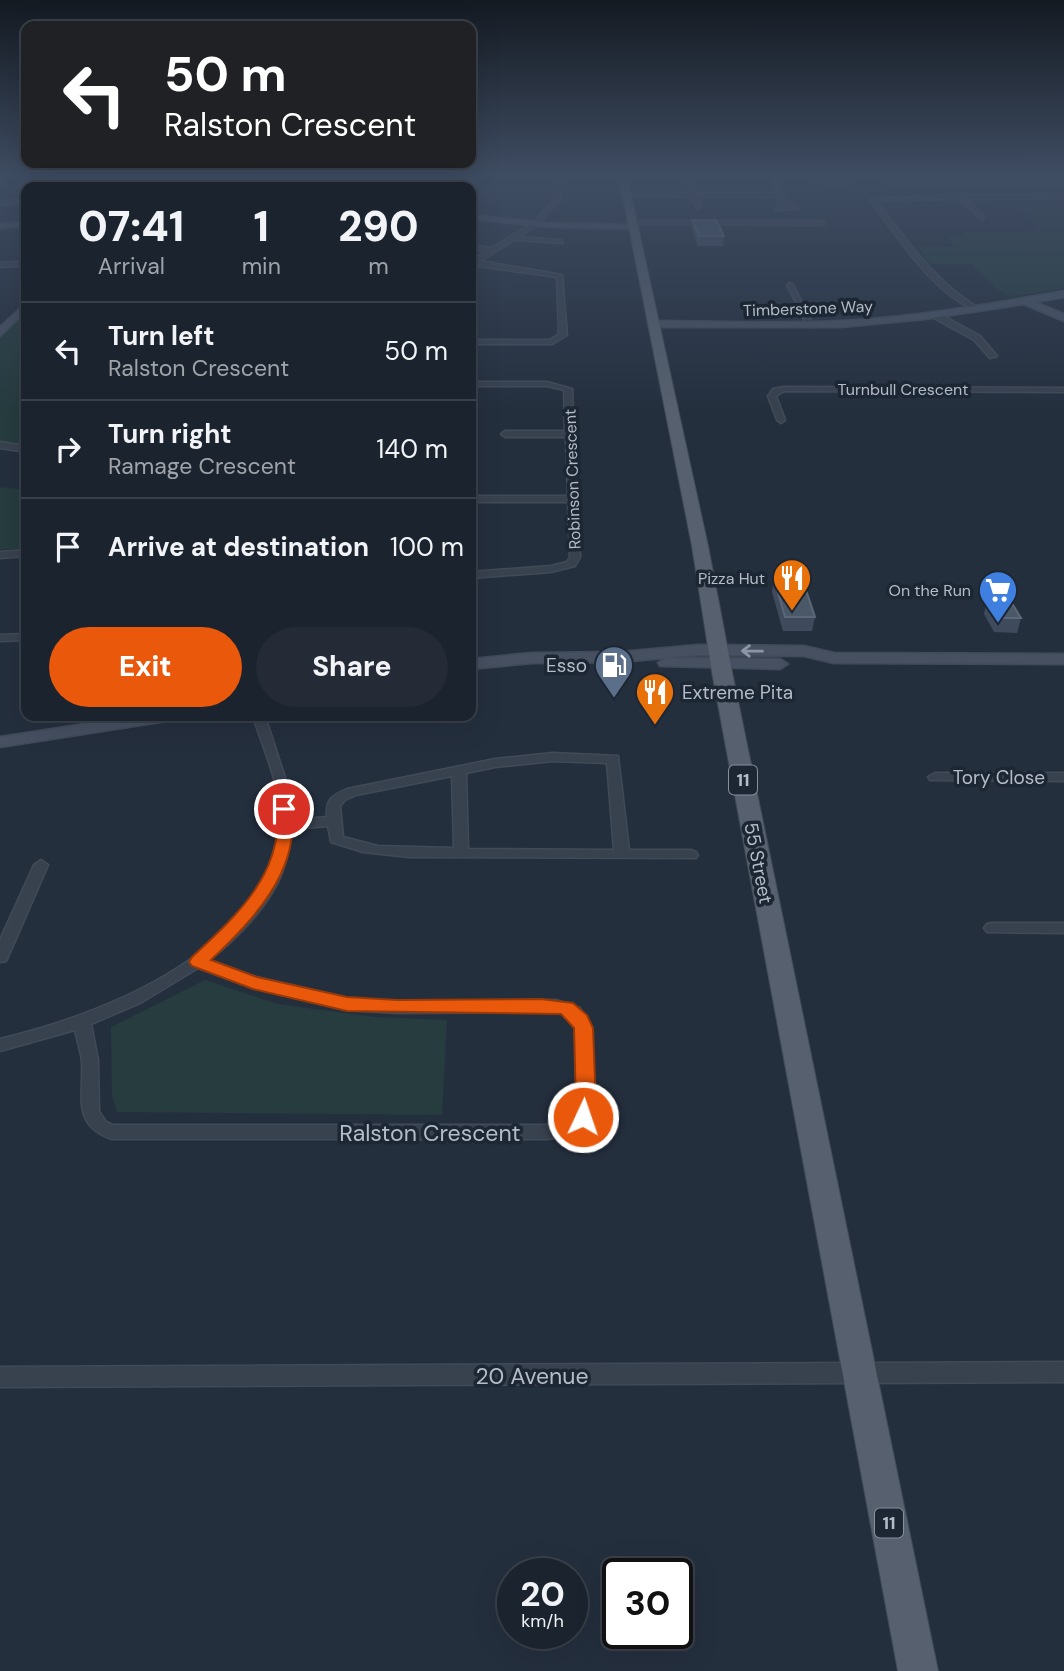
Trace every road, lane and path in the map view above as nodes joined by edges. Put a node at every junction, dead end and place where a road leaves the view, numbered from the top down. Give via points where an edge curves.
1 (639, 255) edge
2 (917, 255) edge
3 (21, 263) edge
4 (476, 263) edge
5 (0, 265) edge
6 (790, 285) dead end
7 (1064, 294) edge
8 (1025, 301) junction
9 (977, 309) junction
10 (21, 314) edge
11 (935, 315) junction
12 (1064, 318) edge
13 (811, 325) junction
14 (654, 327) junction
15 (0, 333) edge
16 (476, 342) edge
17 (993, 356) dead end
18 (476, 384) edge
19 (1064, 390) edge
20 (781, 420) dead end
21 (505, 434) dead end
22 (570, 434) junction
23 (0, 445) edge
24 (13, 447) junction
25 (21, 448) edge
26 (0, 454) edge
27 (476, 499) edge
28 (572, 499) junction
29 (21, 553) edge
30 (0, 555) edge
31 (476, 574) edge
32 (21, 637) edge
33 (0, 638) edge
34 (719, 657) junction
35 (1064, 659) edge
36 (476, 664) edge
37 (135, 721) edge
38 (260, 721) edge
39 (0, 742) edge
40 (459, 772) junction
41 (934, 777) dead end
42 (1064, 777) edge
43 (332, 821) junction
44 (286, 825) junction
45 (461, 853) junction
46 (622, 855) junction
47 (691, 855) dead end
48 (41, 866) dead end
49 (992, 928) dead end
50 (1064, 928) edge
51 (0, 957) edge
52 (198, 962) junction
53 (82, 1023) junction
54 (0, 1045) edge
55 (1064, 1372) edge
56 (859, 1374) junction
57 (0, 1377) edge
58 (918, 1671) edge

1 - 14 main road, 55 Street / 11
2 - 9 street via 938,282
3 - 5 street
4 - 16 street via 560,276 563,335 552,342
6 - 13 street
7 - 8 street, Timberstone Way
8 - 9 street, Timberstone Way
8 - 12 street
9 - 11 street, Timberstone Way
10 - 15 street
11 - 13 street, Timberstone Way
11 - 17 street via 977,338
13 - 14 street, Timberstone Way
14 - 34 main road, 55 Street / 11
18 - 22 street, Robinson Crescent via 564,386 569,391
19 - 20 street, Turnbull Crescent via 784,389 772,396
21 - 22 street
22 - 28 street, Robinson Crescent
23 - 24 street
24 - 25 street
24 - 26 street
27 - 28 street
28 - 31 street, Robinson Crescent via 575,557 571,565
29 - 30 street
32 - 33 street
34 - 35 street via 808,664 834,658
34 - 36 street via 647,663 620,657
34 - 56 main road, 55 Street / 11
37 - 39 street
38 - 44 street
40 - 43 street via 345,794 333,805
40 - 45 street
40 - 46 street via 553,757 613,759
41 - 42 street, Tory Close
43 - 44 street
43 - 45 street via 336,839 348,845
44 - 52 street via 275,870 263,894 246,917
45 - 46 street
46 - 47 street
48 - 51 street
49 - 50 street
52 - 53 street via 147,994
52 - 53 street, Ralston Crescent via 267,986 347,1004 566,1008 583,1028 583,1117 564,1131 547,1132 112,1132 100,1127 90,1112 90,1060
53 - 54 street
55 - 56 street, 20 Avenue
56 - 57 street, 20 Avenue
56 - 58 main road, 11

